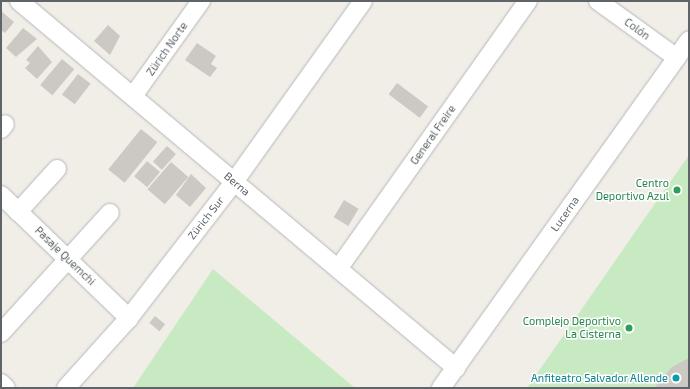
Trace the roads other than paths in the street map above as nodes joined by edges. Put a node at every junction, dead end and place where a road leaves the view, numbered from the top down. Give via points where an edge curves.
1 (19, 1) edge
2 (201, 1) edge
3 (363, 1) edge
4 (528, 1) edge
5 (598, 1) edge
6 (689, 40) edge
7 (677, 58) junction
8 (134, 96) junction
9 (57, 169) dead end
10 (234, 182) junction
11 (1, 195) edge
12 (18, 212) junction
13 (110, 213) dead end
14 (69, 259) junction
15 (338, 269) junction
16 (129, 318) junction
17 (1, 333) edge
18 (456, 368) junction
19 (1, 383) edge
20 (6, 388) edge
21 (66, 388) edge
22 (441, 388) edge

1 - 8 street, Berna
2 - 8 street, Zürich Norte
3 - 10 street, Zürich Sur
4 - 15 street, General Freire
5 - 7 street, Colón
6 - 7 street, Lucerna
7 - 18 street, Lucerna
8 - 10 street, Berna
9 - 12 street
10 - 15 street, Berna
10 - 16 street, Zürich Sur
11 - 12 street, Pasaje Quemchi
12 - 14 street, Pasaje Quemchi
13 - 14 street
14 - 16 street, Pasaje Quemchi
14 - 17 street
15 - 18 street, Berna
16 - 21 street, Zürich Sur
18 - 22 street, Lucerna
19 - 20 street

